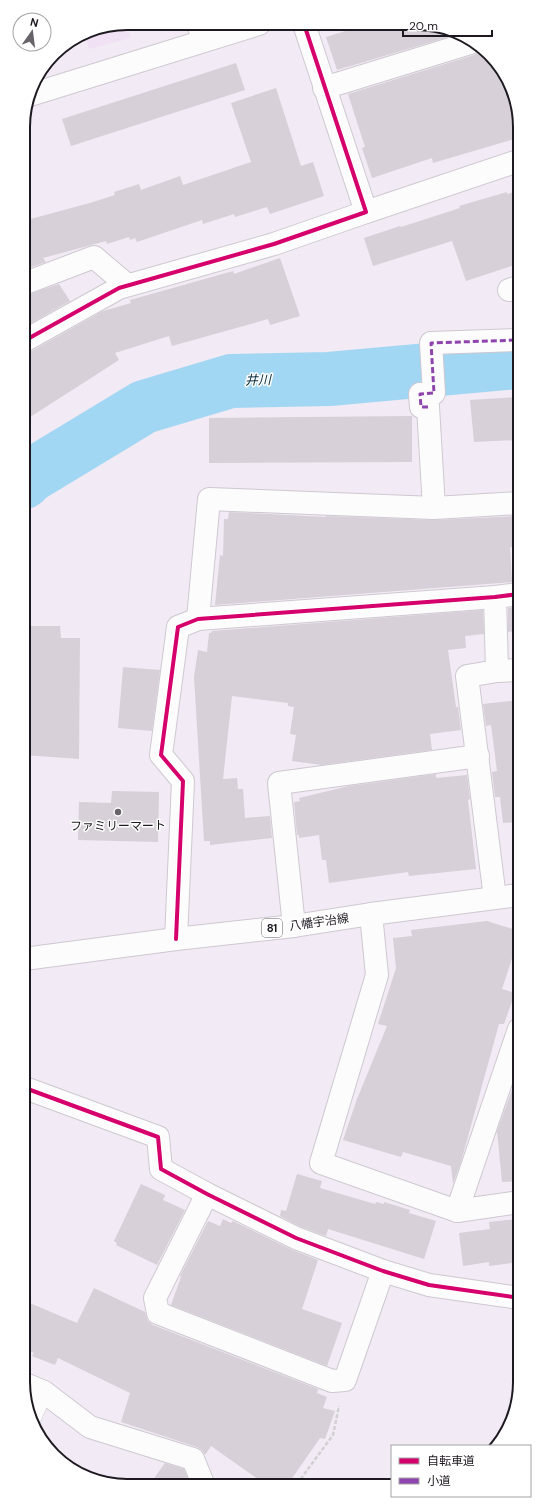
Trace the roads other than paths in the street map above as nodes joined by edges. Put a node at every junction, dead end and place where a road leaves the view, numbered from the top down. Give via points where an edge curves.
1 (215, 30) edge
2 (306, 30) edge
3 (200, 32) edge
4 (467, 44) edge
5 (324, 88) junction
6 (36, 93) edge
7 (513, 163) edge
8 (366, 212) junction
9 (30, 282) edge
10 (127, 285) junction
11 (30, 338) edge
12 (513, 340) edge
13 (513, 503) edge
14 (434, 508) junction
15 (513, 595) edge
16 (495, 597) junction
17 (198, 619) junction
18 (513, 670) edge
19 (497, 671) junction
20 (478, 756) junction
21 (513, 896) edge
22 (495, 898) junction
23 (371, 914) junction
24 (294, 926) junction
25 (176, 938) junction
26 (30, 958) edge
27 (513, 1061) edge
28 (30, 1090) edge
29 (207, 1194) junction
30 (513, 1203) edge
31 (457, 1211) junction
32 (383, 1271) junction
33 (513, 1297) edge
34 (34, 1388) edge
35 (33, 1406) edge
36 (201, 1479) edge

1 - 3 street
2 - 5 street
3 - 6 street
4 - 5 street
5 - 8 street
7 - 8 street
8 - 10 street via 274,244
9 - 10 street via 94,257
10 - 11 street
12 - 14 street via 431,343
13 - 14 street
14 - 17 street via 209,499
15 - 16 street
16 - 17 street
16 - 19 street
17 - 25 street via 178,627 162,755 183,781
18 - 19 street
19 - 20 street via 467,676
20 - 22 street
20 - 24 street via 279,783
21 - 22 street, 八幡宇治線 / 81
22 - 23 street, 八幡宇治線 / 81
23 - 24 street, 八幡宇治線 / 81
23 - 31 street via 377,975 321,1163
24 - 25 street, 八幡宇治線 / 81
25 - 26 street, 八幡宇治線 / 81
27 - 31 street
28 - 29 street via 158,1137 161,1169
29 - 32 street via 296,1238
29 - 32 street via 155,1298 158,1313 332,1381 345,1380
30 - 31 street
32 - 33 street via 429,1285
34 - 35 lane
34 - 36 street via 90,1427 193,1459

